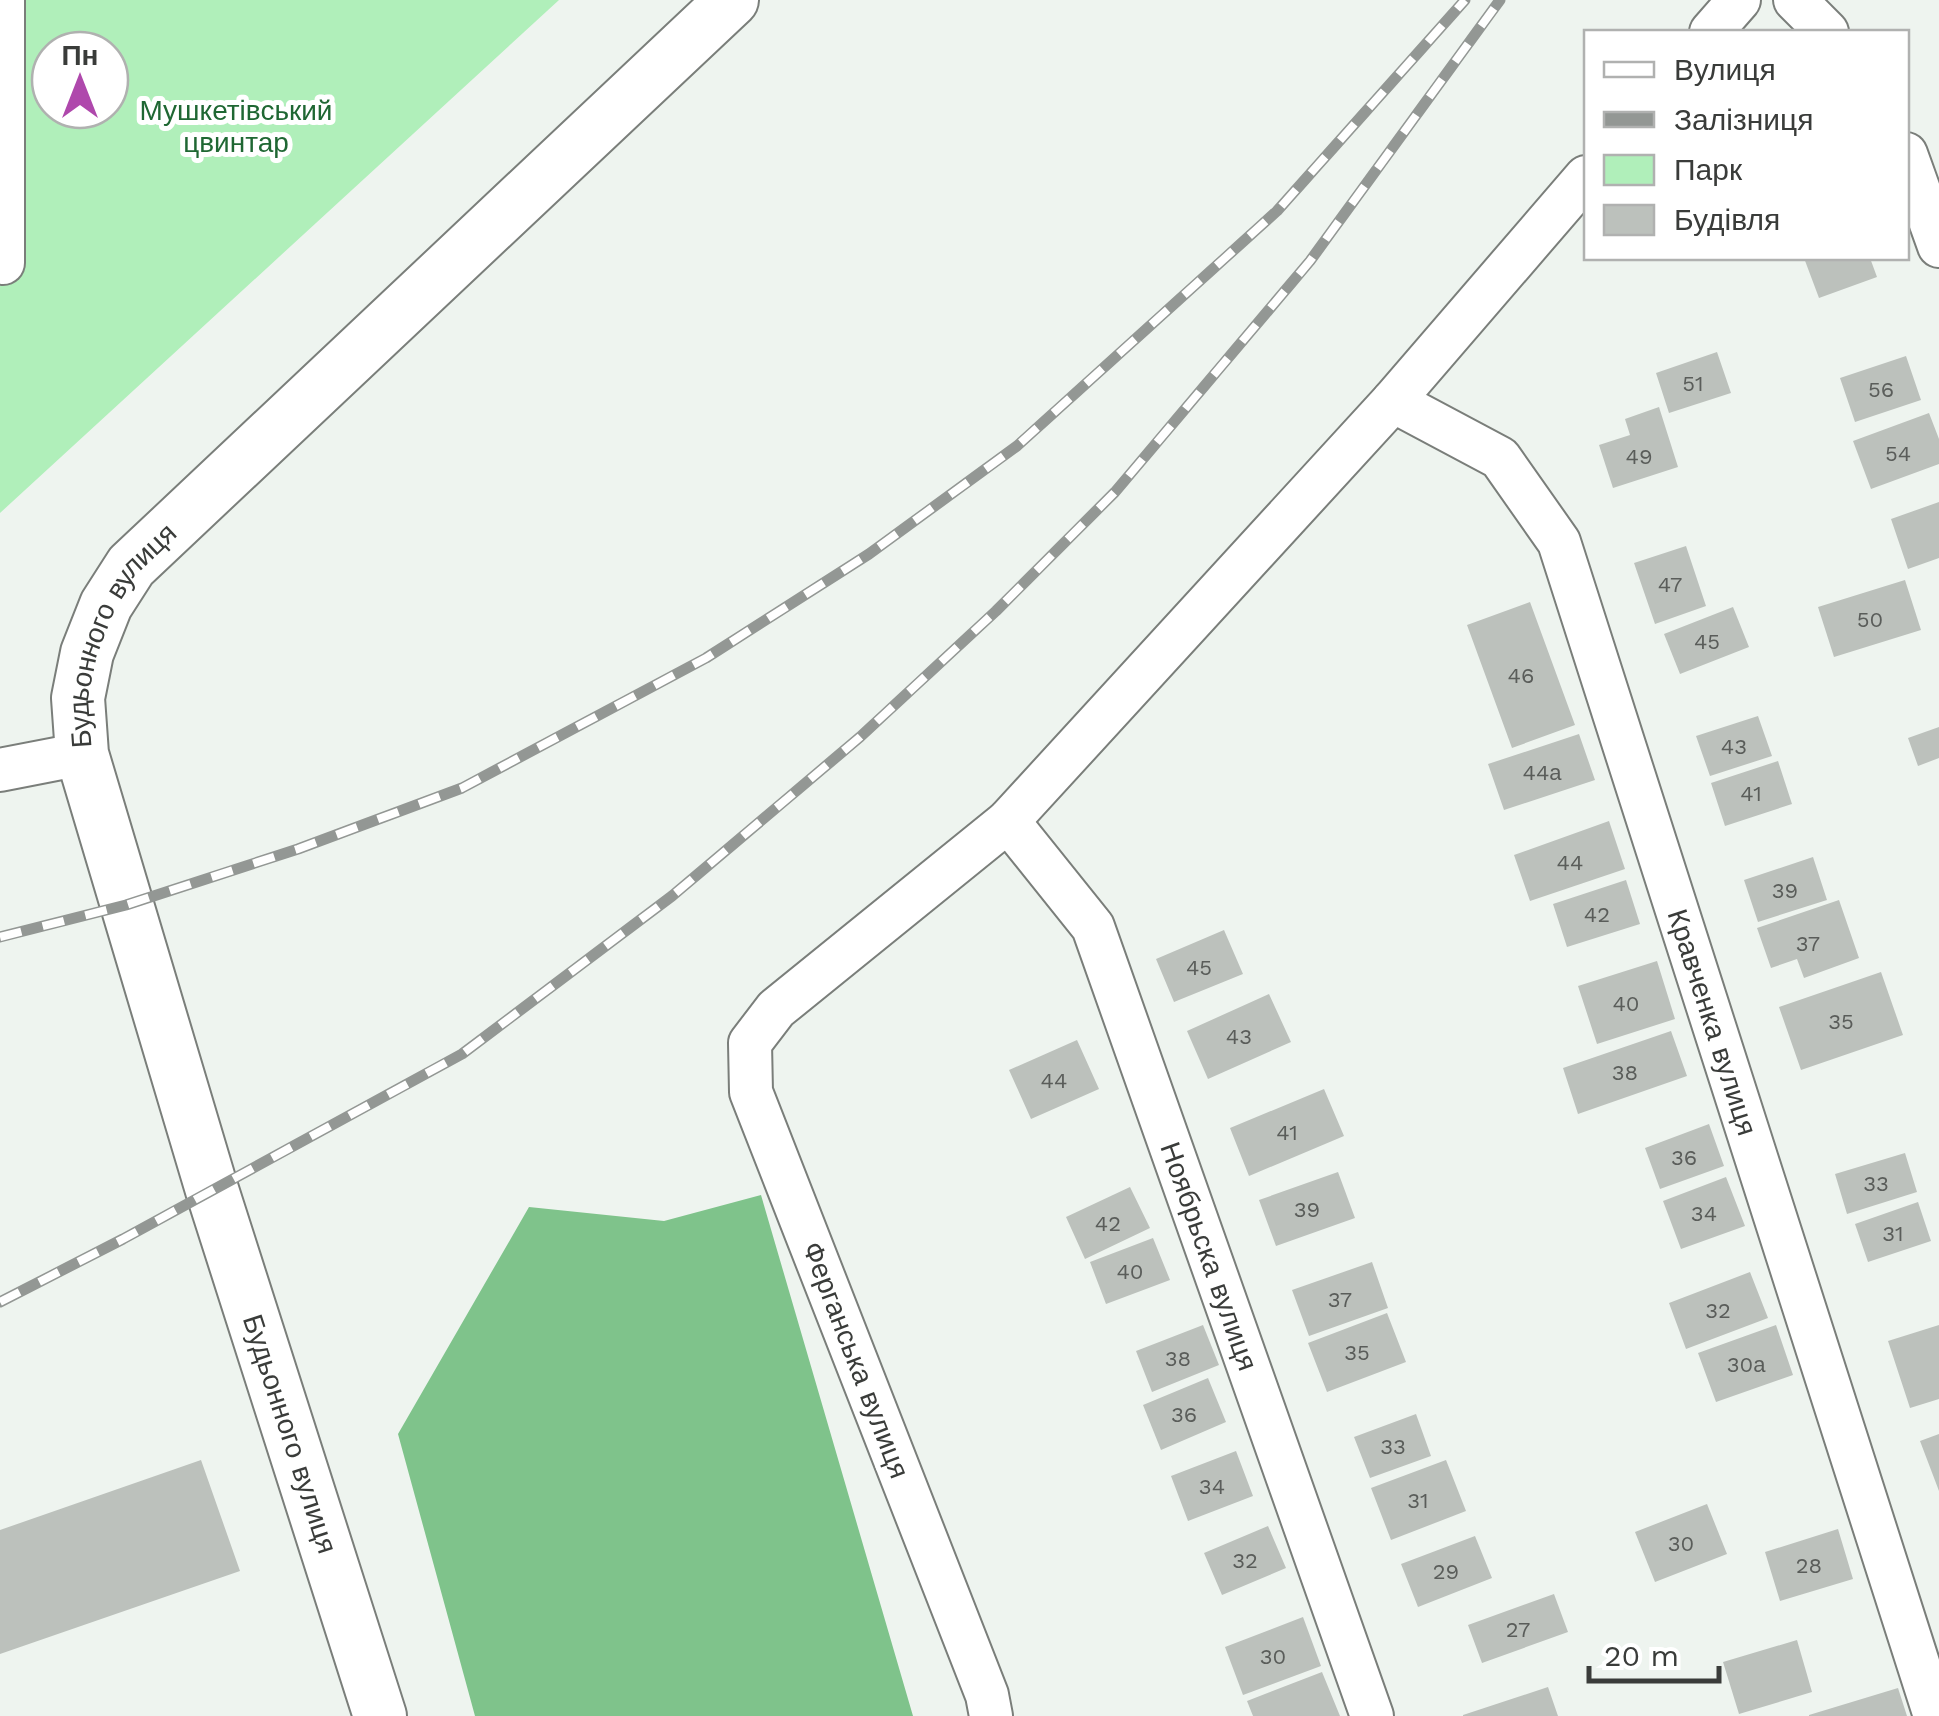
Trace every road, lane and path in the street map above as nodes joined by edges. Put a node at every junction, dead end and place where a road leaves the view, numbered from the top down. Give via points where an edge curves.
1 (3, 0) edge
2 (732, 0) edge
3 (1739, 0) edge
4 (1794, 0) edge
5 (1713, 30) edge
6 (1825, 30) edge
7 (1909, 162) edge
8 (1584, 179) edge
9 (1939, 246) edge
10 (3, 263) dead end
11 (1393, 401) junction
12 (82, 754) junction
13 (0, 770) edge
14 (1008, 821) junction
15 (380, 1716) edge
16 (991, 1716) edge
17 (1372, 1716) edge
18 (1935, 1716) edge

1 - 10 street
2 - 12 main road, Будьонного вулиця via 131,566 106,604 88,653 78,698
3 - 5 street
4 - 6 street
7 - 9 street
8 - 11 street, Ферганська вулиця
11 - 14 street, Ферганська вулиця
11 - 18 street, Кравченка вулиця via 1500,458 1559,542
12 - 13 street
12 - 15 main road, Будьонного вулиця
14 - 16 street, Ферганська вулиця via 776,1009 750,1042 751,1092
14 - 17 street, Ноябрьска вулиця via 1093,926

